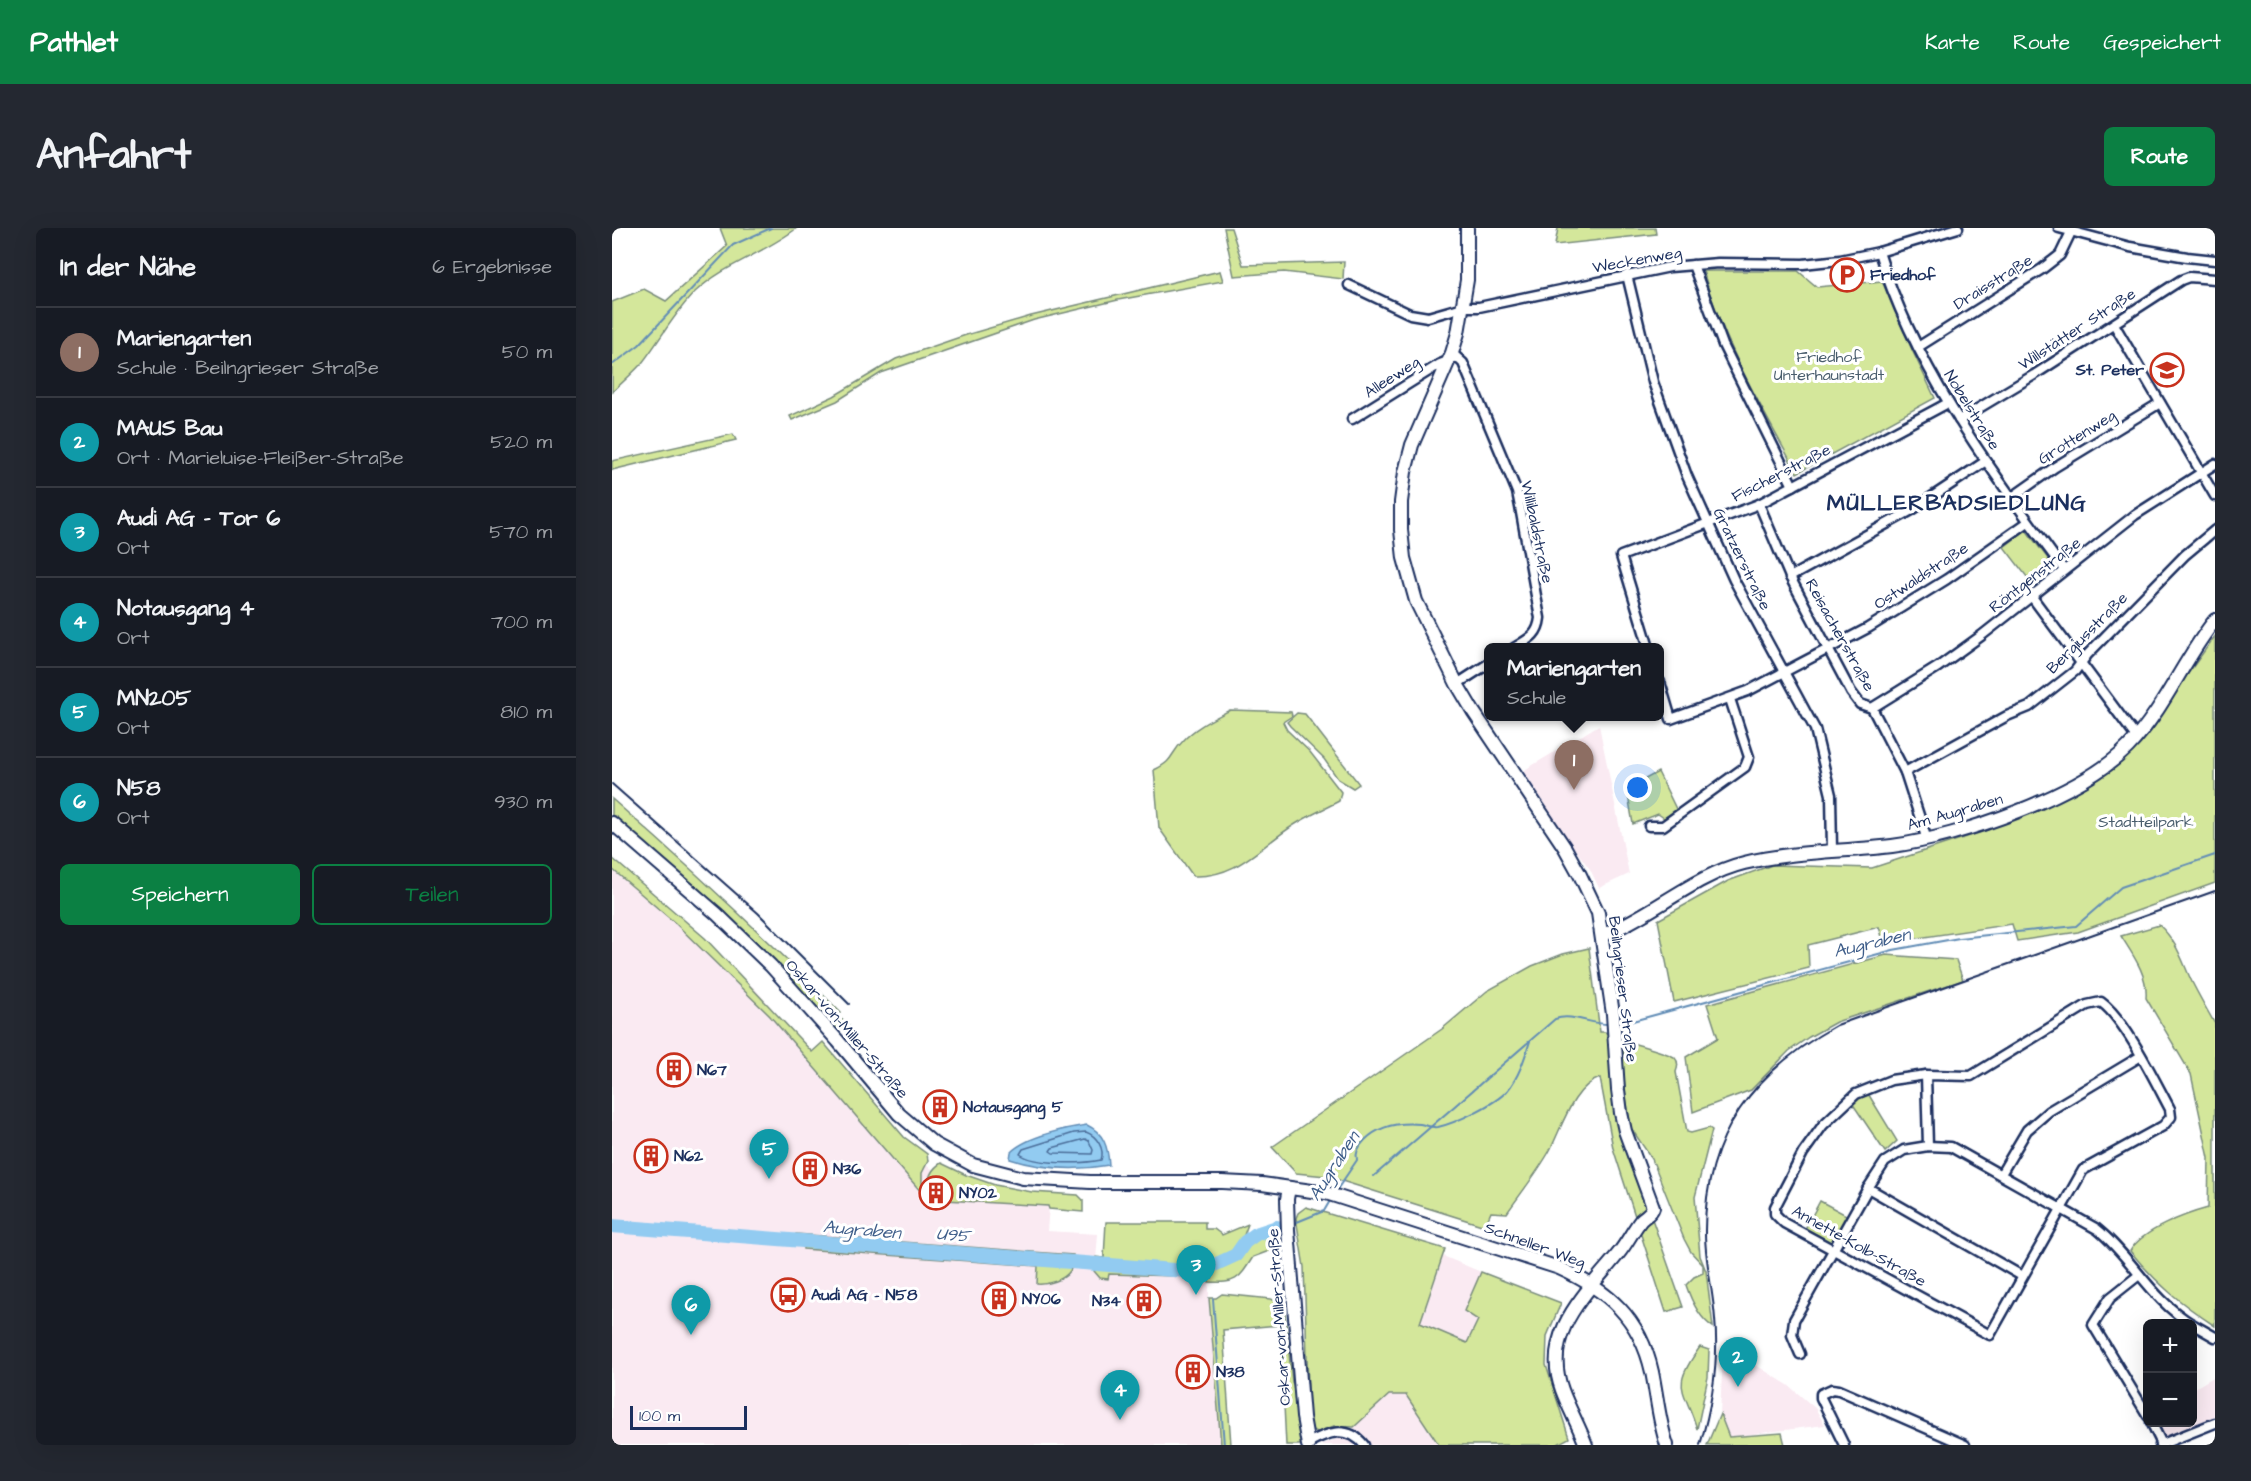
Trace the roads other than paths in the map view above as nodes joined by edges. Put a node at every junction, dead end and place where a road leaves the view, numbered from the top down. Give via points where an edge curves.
1 (1467, 228) edge
2 (2059, 228) edge
3 (1953, 229) edge
4 (2072, 230) junction
5 (1879, 252) junction
6 (2215, 260) edge
7 (1693, 265) junction
8 (1627, 275) junction
9 (2215, 279) edge
10 (1349, 285) dead end
11 (1463, 307) junction
12 (2114, 324) junction
13 (1918, 347) junction
14 (1450, 357) junction
15 (2160, 403) junction
16 (1948, 404) junction
17 (1352, 419) dead end
18 (1959, 420) junction
19 (1986, 461) junction
20 (2215, 464) edge
21 (2200, 472) junction
22 (1794, 486) junction
23 (2215, 496) edge
24 (2011, 498) junction
25 (1759, 504) junction
26 (2028, 522) junction
27 (1708, 523) junction
28 (2215, 530) edge
29 (2064, 570) junction
30 (1790, 577) junction
31 (2032, 597) junction
32 (2215, 620) edge
33 (1521, 643) edge
34 (1647, 643) edge
35 (1827, 649) junction
36 (2080, 664) junction
37 (1484, 667) edge
38 (1783, 673) junction
39 (1457, 684) junction
40 (1664, 697) edge
41 (1730, 699) junction
42 (1872, 708) junction
43 (2136, 737) junction
44 (1905, 772) junction
45 (612, 823) edge
46 (1649, 826) dead end
47 (1928, 840) junction
48 (1832, 850) junction
49 (1603, 935) junction
50 (2141, 1056) junction
51 (1926, 1075) junction
52 (1928, 1146) junction
53 (2001, 1174) junction
54 (1289, 1188) junction
55 (1868, 1188) junction
56 (2059, 1209) junction
57 (1833, 1249) junction
58 (2139, 1275) junction
59 (2022, 1276) junction
60 (1593, 1285) junction
61 (2183, 1319) edge
62 (2197, 1327) edge
63 (2215, 1337) edge
64 (1800, 1354) dead end
65 (2143, 1408) edge
66 (2215, 1423) edge
67 (2153, 1427) edge
68 (1308, 1444) edge
69 (2161, 1444) edge
70 (1364, 1445) edge
71 (1586, 1445) edge
72 (1667, 1445) edge
73 (1844, 1445) edge
74 (1965, 1445) edge

1 - 11 main road, Beilngrieser Straße
2 - 4 street
3 - 5 street, Weckenweg
4 - 6 street via 2130,247
4 - 13 street, Draisstraße via 2060,255 2042,269
5 - 7 street, Weckenweg via 1803,264
5 - 13 street, Nobelstraße
7 - 8 street, Weckenweg
7 - 22 street via 1723,345
8 - 11 street, Weckenweg via 1479,307
8 - 27 street, Gratzerstraße via 1661,407
9 - 12 street, Willstätter Straße via 2181,280
10 - 11 street, Weckenweg via 1410,314 1428,317
11 - 14 main road, Beilngrieser Straße
12 - 15 street
12 - 18 street, Willstätter Straße
13 - 16 street, Nobelstraße
14 - 17 street, Alleeweg
14 - 33 street, Willibaldstraße via 1462,363 1520,507 1540,618 1539,629
14 - 39 main road, Beilngrieser Straße via 1412,445 1401,502 1401,530 1416,601
15 - 21 street
15 - 24 street, Grottenweg
16 - 18 street, Nobelstraße
16 - 22 street, Fischerstraße
18 - 19 street, Nobelstraße
19 - 24 street, Nobelstraße
19 - 30 street via 1912,510
20 - 21 street, Röntgenstraße
21 - 23 street
21 - 29 street, Röntgenstraße via 2135,515
22 - 25 street, Fischerstraße
24 - 26 street, Nobelstraße
25 - 27 street, Fischerstraße
25 - 30 street, Reisacherstraße
26 - 29 street, Nobelstraße
26 - 35 street, Ostwaldstraße via 1903,608
27 - 34 street, Fischerstraße via 1621,556
27 - 38 street, Gratzerstraße
28 - 36 street, Bergiusstraße via 2185,555
29 - 31 street, Röntgenstraße
30 - 35 street, Reisacherstraße
31 - 36 street
31 - 42 street, Röntgenstraße via 1946,661
32 - 43 main road, Am Augraben
35 - 38 street, Ostwaldstraße
35 - 42 street, Reisacherstraße via 1860,704
36 - 43 street
36 - 44 street, Bergiusstraße via 2029,707
37 - 39 street
38 - 41 street, Ostwaldstraße
38 - 48 street, Gratzerstraße via 1815,729 1831,795
39 - 49 main road, Beilngrieser Straße via 1565,848 1592,898
40 - 41 street, Ostwaldstraße via 1671,719
41 - 46 street via 1749,757 1745,767 1663,826
42 - 44 street, Reisacherstraße
43 - 47 main road, Am Augraben via 2119,756 2056,795
44 - 47 street, Reisacherstraße
45 - 54 main road, Oskar-von-Miller-Straße via 771,966 899,1114 950,1153 973,1165 1023,1178 1222,1182
47 - 48 main road, Am Augraben
48 - 49 main road, Am Augraben via 1774,856 1717,873
49 - 60 main road, Beilngrieser Straße via 1625,1131 1653,1207
50 - 51 street, Annette-Kolb-Straße via 2111,1009 2101,1002 2087,1005 1971,1076
50 - 53 street via 2049,1112 2027,1130
50 - 56 street, Annette-Kolb-Straße via 2170,1109 2170,1117 2163,1126 2083,1170
51 - 52 street
51 - 57 street, Annette-Kolb-Straße via 1891,1080 1856,1094 1828,1119 1803,1153 1775,1214 1784,1223
52 - 53 street via 1951,1147
52 - 55 street via 1904,1150 1885,1162
53 - 56 street
54 - 60 main road, Schneller Weg via 1340,1197 1559,1268
54 - 68 main road, Oskar-von-Miller-Straße via 1288,1225
55 - 57 street
55 - 59 street
56 - 58 street via 2114,1242
56 - 59 street, Annette-Kolb-Straße
57 - 59 street, Annette-Kolb-Straße via 1990,1335
57 - 64 street via 1794,1320 1792,1335
58 - 61 street
58 - 65 street via 2110,1298 2093,1325
60 - 71 main road via 1567,1318 1556,1353 1562,1391
60 - 72 main road, Schneller Weg via 1637,1331 1652,1371
62 - 63 street
66 - 69 street
67 - 69 street
68 - 70 street, Oskar-von-Miller-Straße via 1344,1431
73 - 74 street via 1822,1400 1822,1393 1832,1389

